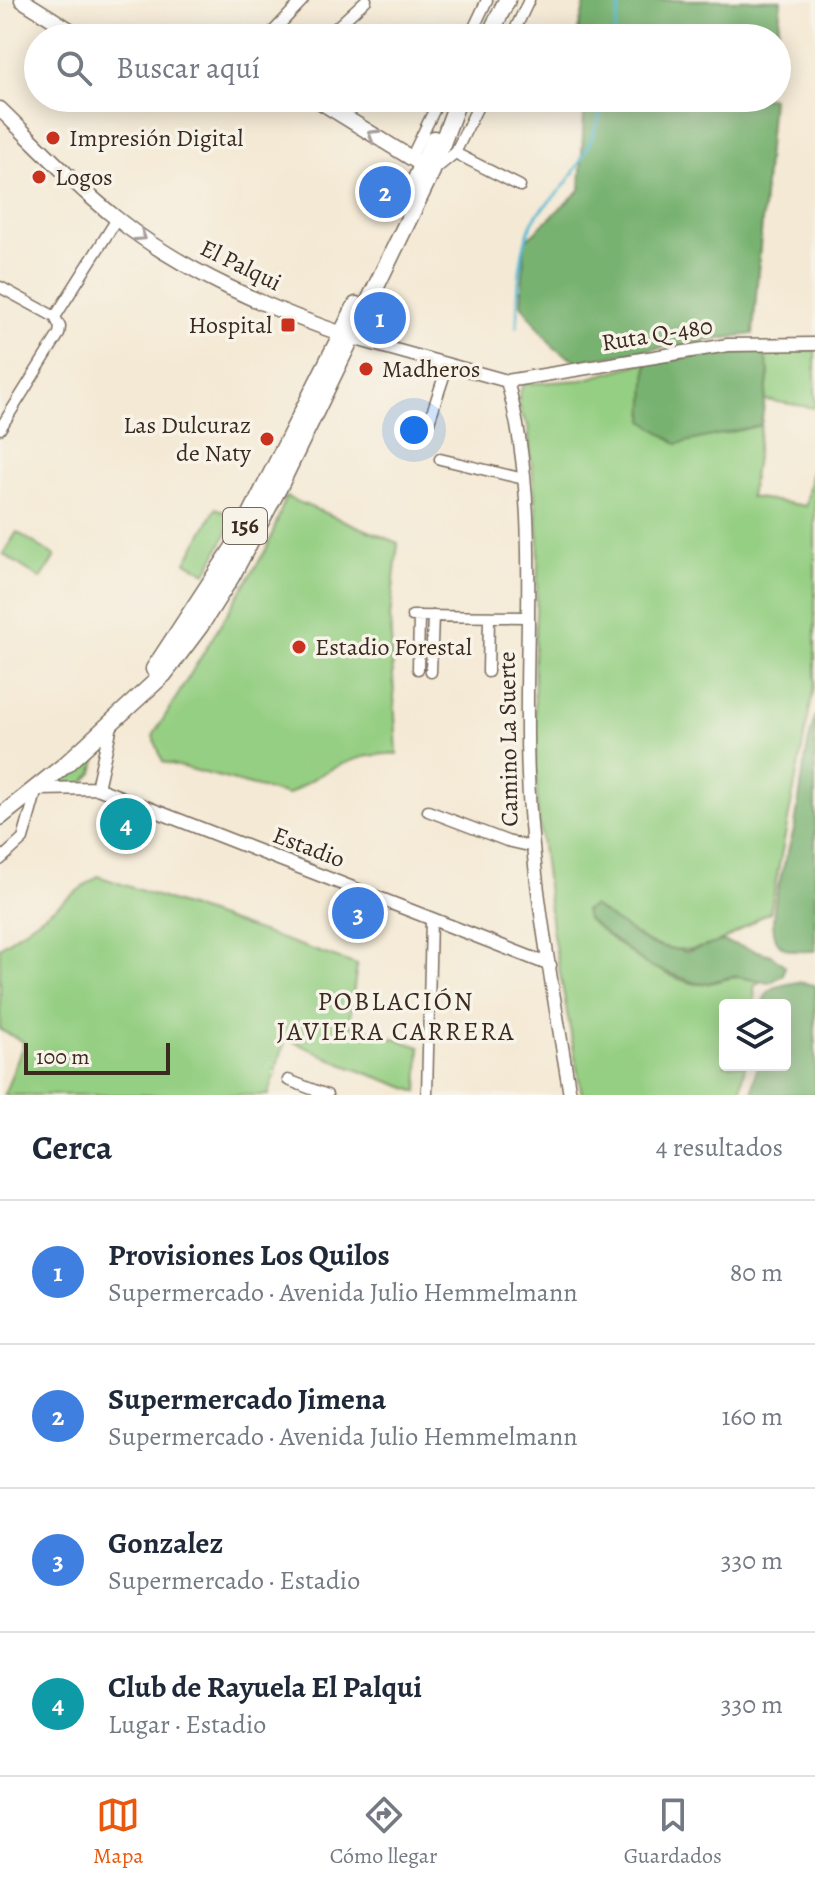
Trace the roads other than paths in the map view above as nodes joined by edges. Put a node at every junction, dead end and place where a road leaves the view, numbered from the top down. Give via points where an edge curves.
1 (22, 0) edge
2 (303, 0) edge
3 (366, 0) edge
4 (487, 0) edge
5 (507, 0) edge
6 (529, 0) edge
7 (60, 24) edge
8 (280, 24) edge
9 (340, 24) edge
10 (476, 24) edge
11 (495, 24) edge
12 (518, 24) edge
13 (0, 109) edge
14 (337, 112) edge
15 (436, 112) edge
16 (450, 112) edge
17 (475, 112) edge
18 (455, 153) junction
19 (422, 164) junction
20 (520, 186) dead end
21 (117, 219) junction
22 (0, 287) edge
23 (55, 317) junction
24 (346, 336) junction
25 (815, 344) edge
26 (448, 364) junction
27 (507, 381) junction
28 (1, 426) edge
29 (426, 431) dead end
30 (440, 459) dead end
31 (524, 479) junction
32 (433, 616) junction
33 (489, 617) junction
34 (528, 617) junction
35 (418, 669) dead end
36 (431, 672) dead end
37 (488, 672) dead end
38 (112, 721) junction
39 (97, 788) junction
40 (37, 789) junction
41 (428, 811) dead end
42 (0, 817) edge
43 (533, 847) junction
44 (0, 860) edge
45 (431, 919) junction
46 (550, 965) junction
47 (288, 1080) dead end
48 (327, 1095) edge
49 (427, 1095) edge
50 (570, 1095) edge

1 - 7 main road
2 - 8 street
3 - 9 street
4 - 10 street
5 - 11 highway
6 - 12 street
13 - 21 main road, El Palqui
19 -> 14 main road
15 - 19 street
16 - 19 highway, 156
17 - 18 street
18 - 19 street
18 - 20 street
19 - 24 highway, 156
21 - 23 street
21 -> 24 main road, El Palqui via 194,267
22 - 23 street
23 - 28 street via 59,334
24 - 26 street, El Palqui
24 - 38 highway, 156 via 237,542 179,635
25 - 27 street, Ruta Q-480 via 728,345
26 - 27 street, El Palqui
26 - 29 street
27 - 31 street, Camino La Suerte via 521,430
30 - 31 street
31 - 34 street, Camino La Suerte
32 - 33 street
32 - 35 street via 416,616
32 - 36 street
33 - 34 street
33 - 37 street
34 - 43 street, Camino La Suerte
38 - 39 street
38 - 40 highway, 156
39 - 40 street, Estadio
39 - 45 street, Estadio
40 - 42 highway, 156
40 - 44 street via 23,839
41 - 43 street
43 - 46 street, Camino La Suerte
45 - 46 street, Estadio
45 - 49 street
46 - 50 street, Camino La Suerte
47 - 48 street

